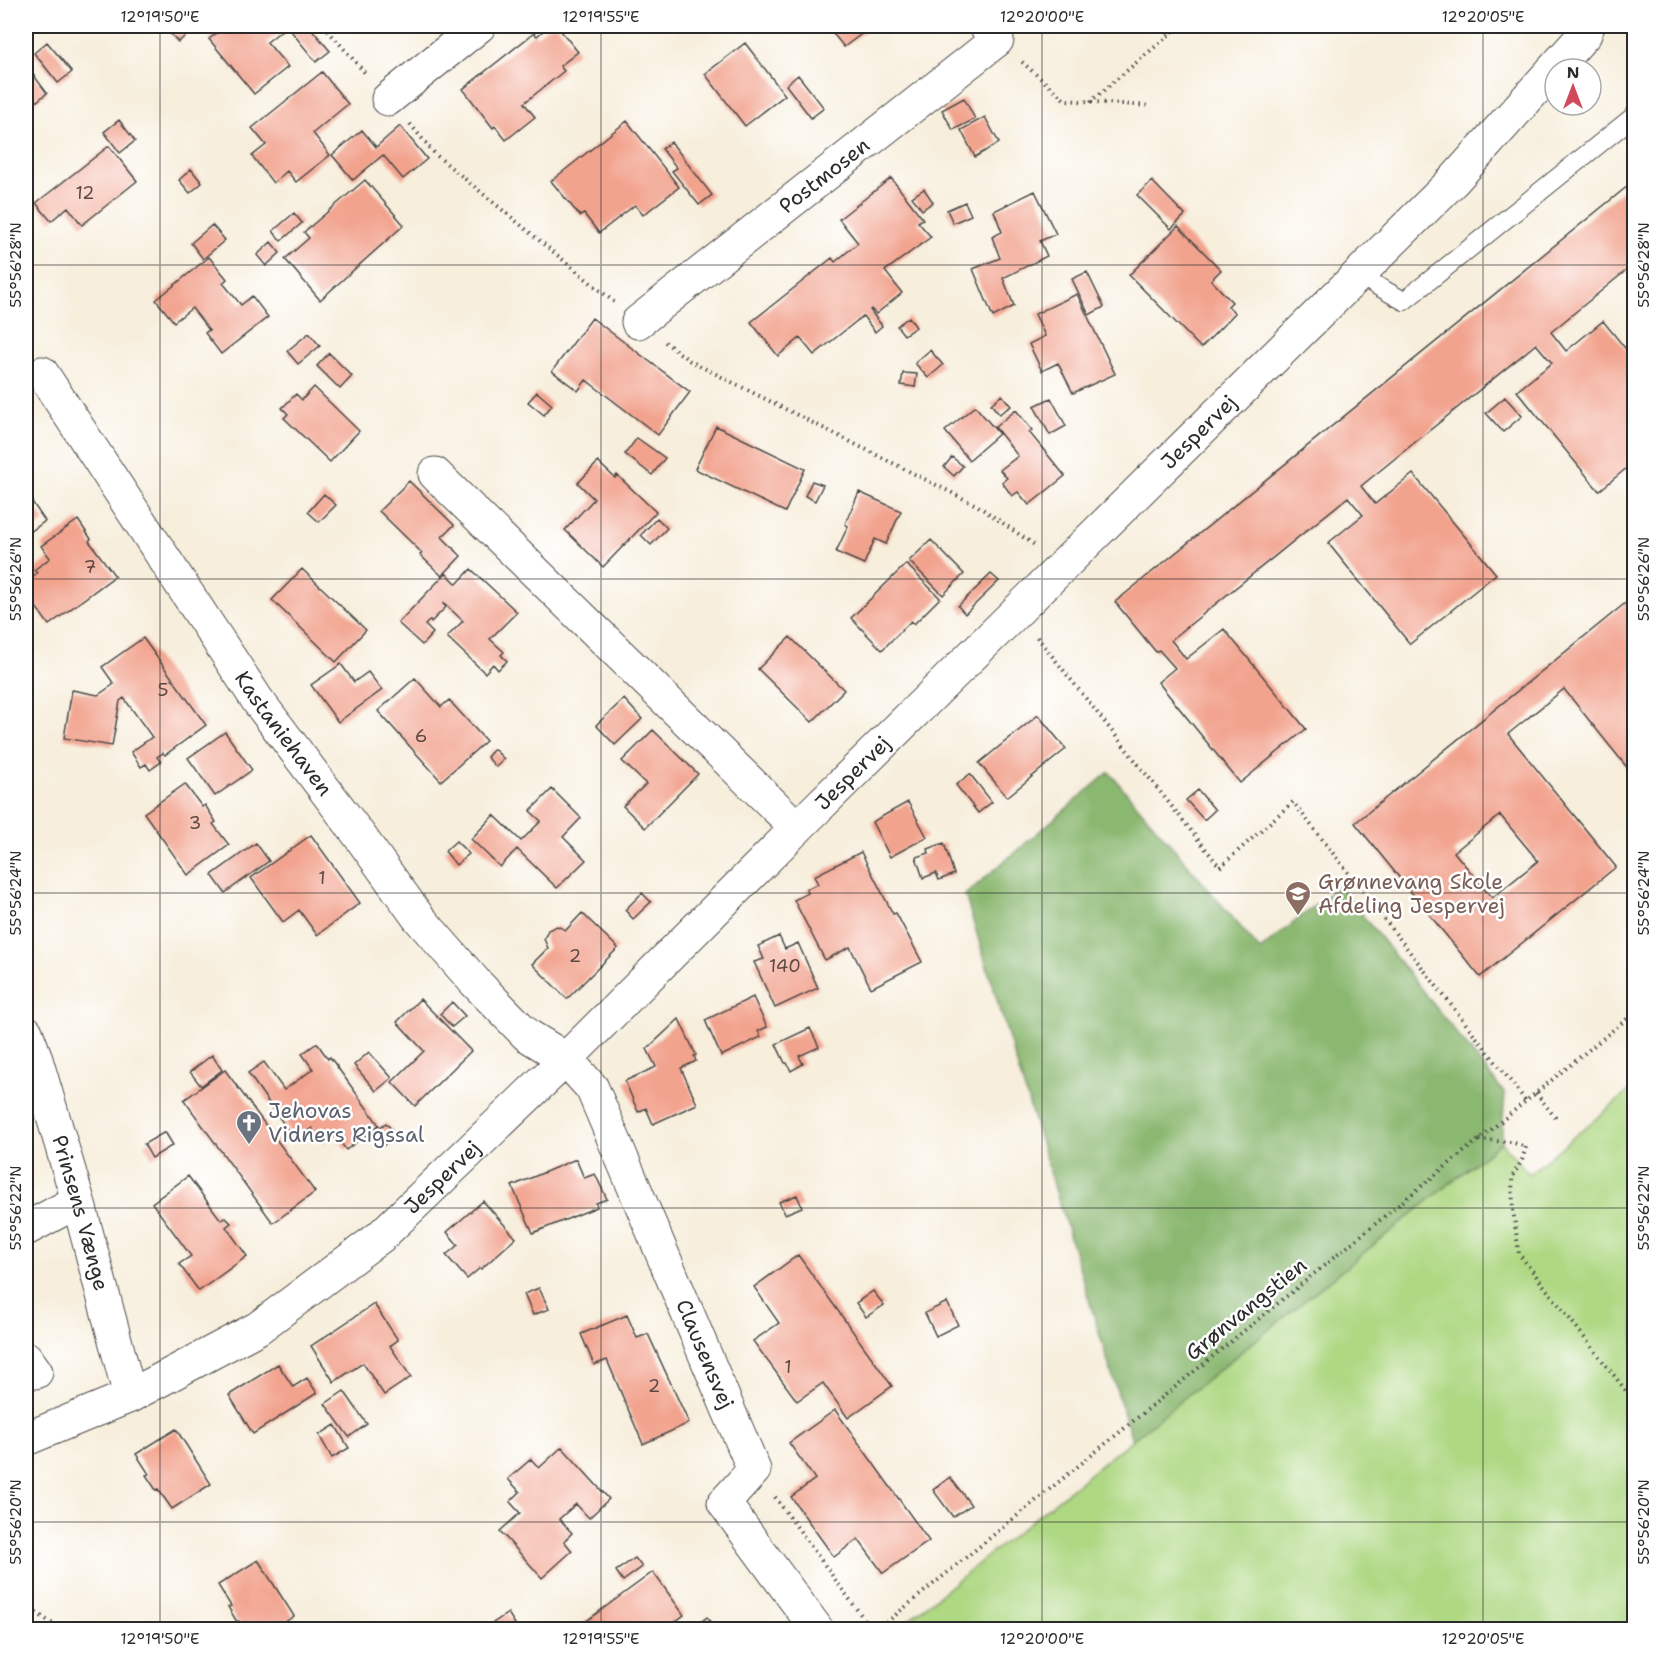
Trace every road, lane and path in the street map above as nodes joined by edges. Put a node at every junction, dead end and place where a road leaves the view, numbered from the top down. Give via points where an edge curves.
1 (479, 26) edge
2 (1174, 26) edge
3 (1588, 26) edge
4 (991, 33) edge
5 (388, 99) dead end
6 (1090, 102) junction
7 (1150, 106) dead end
8 (1635, 116) edge
9 (1359, 275) junction
10 (638, 322) dead end
11 (42, 372) dead end
12 (435, 474) dead end
13 (1017, 611) junction
14 (797, 828) junction
15 (1635, 1012) edge
16 (26, 1032) edge
17 (566, 1059) junction
18 (1536, 1093) junction
19 (1526, 1101) junction
20 (1558, 1121) dead end
21 (1479, 1140) junction
22 (78, 1201) junction
23 (26, 1229) edge
24 (130, 1396) junction
25 (1635, 1401) edge
26 (26, 1439) edge
27 (754, 1470) junction
28 (26, 1606) edge
29 (816, 1628) edge
30 (62, 1629) edge
31 (872, 1629) edge
32 (877, 1629) edge

1 - 5 street
2 - 6 path via 1176,29
3 - 9 street, Jespervej via 1454,180
4 - 6 path via 1065,100
4 - 10 street, Postmosen
6 - 7 path
8 - 9 lane via 1404,301
9 - 13 street, Jespervej
11 - 17 street, Kastaniehaven via 258,701 418,917 527,1035
12 - 14 street, Jespervej
13 - 14 street, Jespervej
13 - 19 path via 1220,867 1293,802
14 - 17 street, Jespervej
15 - 18 path, Grønvangstien
16 - 22 street, Prinsens Vænge
17 - 24 street, Jespervej via 380,1237 258,1328
17 - 27 street, Clausensvej via 592,1088
18 - 19 path, Grønvangstien
18 - 20 path
19 - 21 path, Grønvangstien
21 - 25 path via 1511,1142 1526,1148 1512,1177 1519,1254
21 - 32 path, Grønvangstien
22 - 23 street
22 - 24 street, Prinsens Vænge
24 - 26 street, Jespervej
27 - 29 street via 724,1503
27 - 31 path
28 - 30 path

